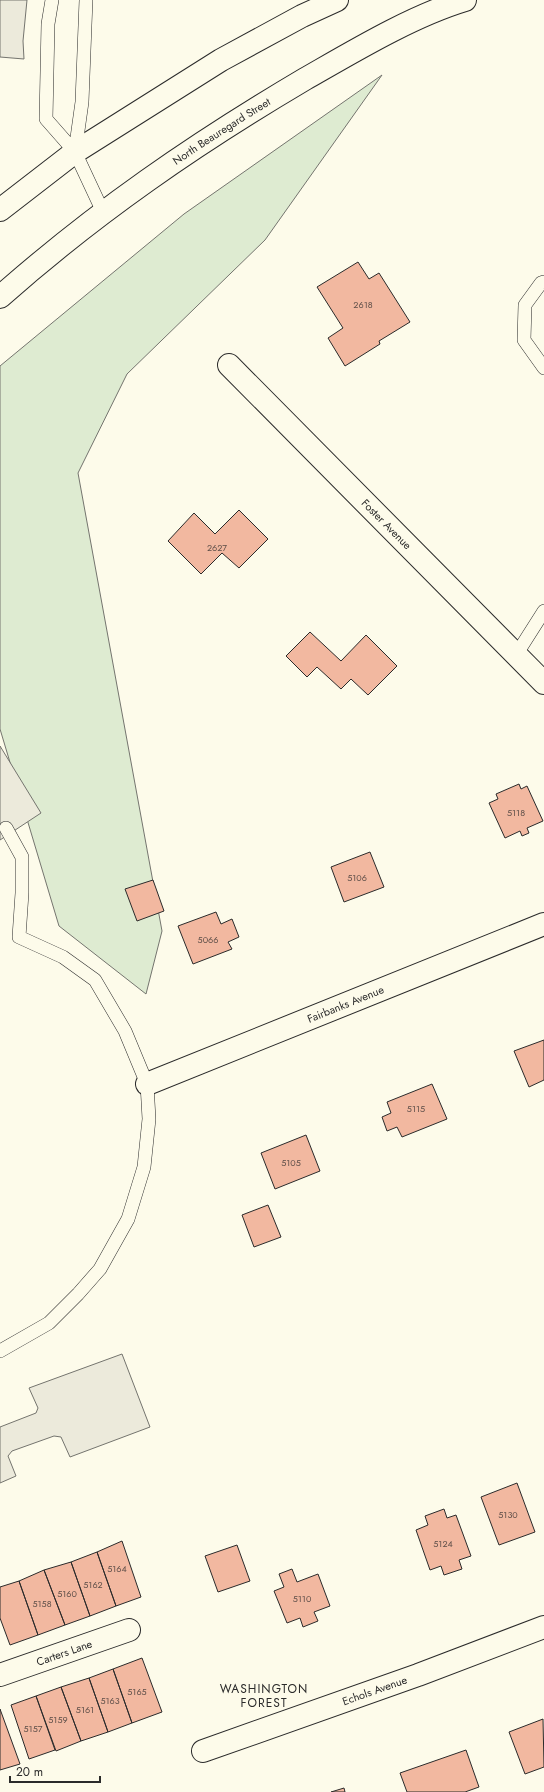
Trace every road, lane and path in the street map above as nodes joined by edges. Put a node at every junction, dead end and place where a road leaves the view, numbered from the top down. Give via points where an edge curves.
1 (52, 0) edge
2 (86, 0) edge
3 (337, 0) edge
4 (465, 0) edge
5 (75, 152) junction
6 (0, 210) edge
7 (102, 212) junction
8 (542, 283) edge
9 (3, 289) edge
10 (229, 365) dead end
11 (544, 368) edge
12 (544, 611) edge
13 (516, 655) junction
14 (544, 683) edge
15 (6, 828) dead end
16 (544, 924) edge
17 (147, 1084) junction
18 (0, 1351) edge
19 (544, 1627) edge
20 (129, 1630) dead end
21 (0, 1675) edge
22 (203, 1751) dead end

1 - 5 lane via 48,24 46,119
2 - 5 lane via 82,102
3 - 5 street via 221,60
4 - 7 street, North Beauregard Street via 395,29 329,65 173,161
5 - 6 street
5 - 7 lane
7 - 9 street, North Beauregard Street
8 - 11 lane via 525,305 524,340
10 - 13 street, Foster Avenue
12 - 13 lane
13 - 14 street, Foster Avenue
15 - 17 lane via 22,857 18,937 63,957 95,980 125,1031
16 - 17 street, Fairbanks Avenue
17 - 18 lane via 149,1119 144,1167 128,1219 100,1269 78,1294 48,1323
19 - 22 street, Echols Avenue via 418,1675
20 - 21 street, Carters Lane

